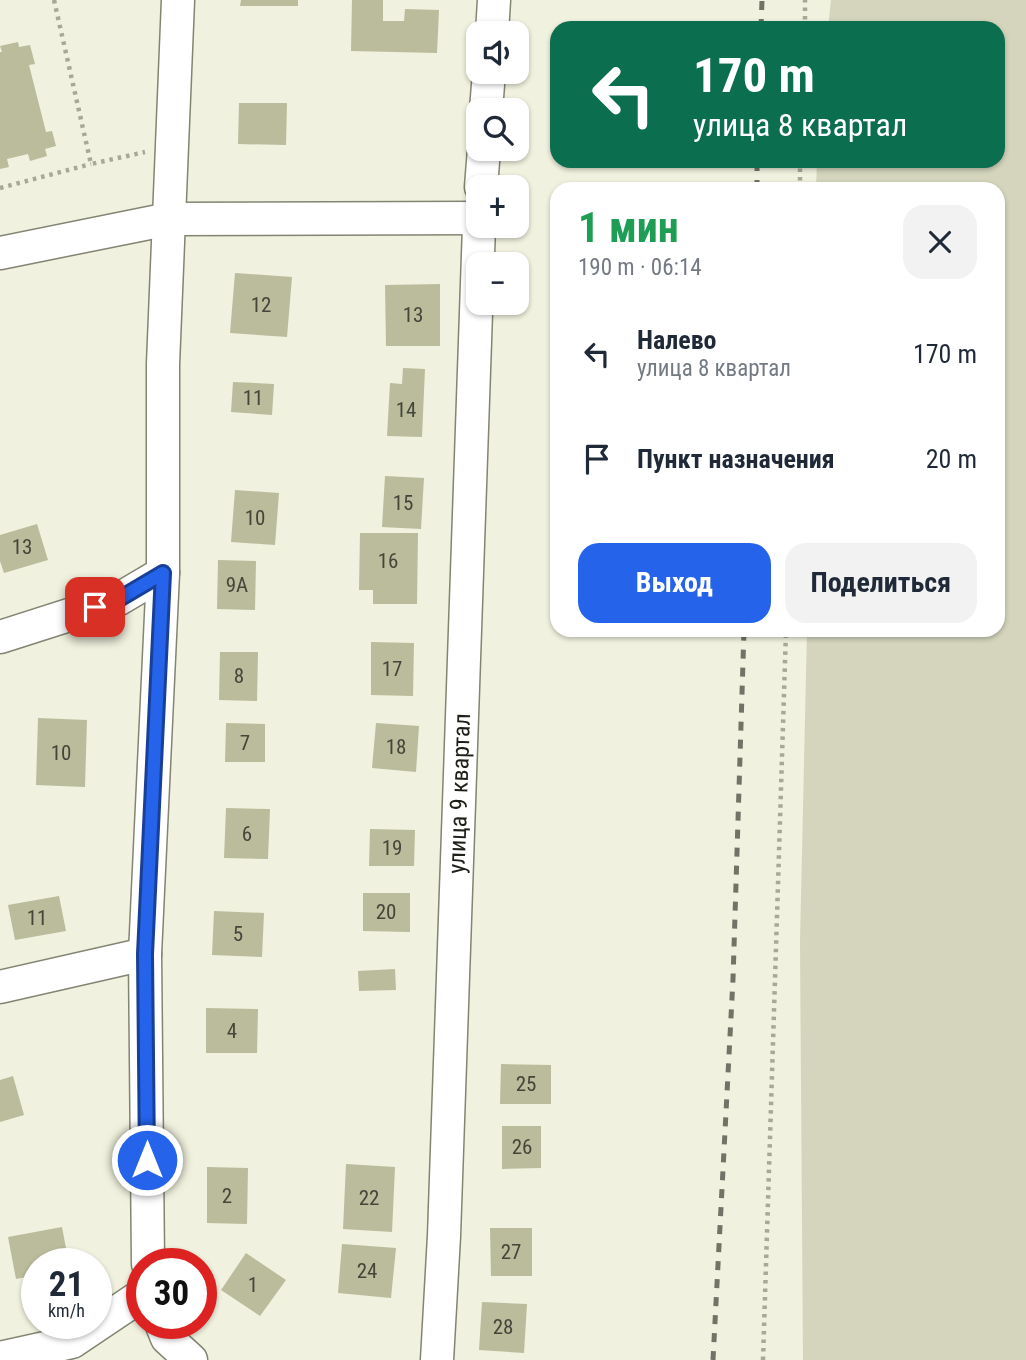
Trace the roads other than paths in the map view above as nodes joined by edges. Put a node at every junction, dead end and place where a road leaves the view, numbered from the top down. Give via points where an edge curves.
1 (178, 0) edge
2 (494, 0) edge
3 (493, 21) edge
4 (466, 218) edge
5 (169, 219) junction
6 (479, 238) edge
7 (0, 253) edge
8 (163, 573) junction
9 (0, 637) edge
10 (145, 954) junction
11 (0, 987) edge
12 (148, 1248) edge
13 (126, 1306) edge
14 (167, 1339) edge
15 (0, 1358) edge
16 (191, 1360) edge
17 (437, 1360) edge

1 - 5 street
2 - 3 street
4 - 5 street
5 - 7 street
5 - 8 street via 163,364
6 - 17 street, улица 9 квартал
8 - 9 street via 119,599
8 - 10 street
10 - 11 street
10 - 12 street
13 - 15 street via 72,1342
14 - 16 street

